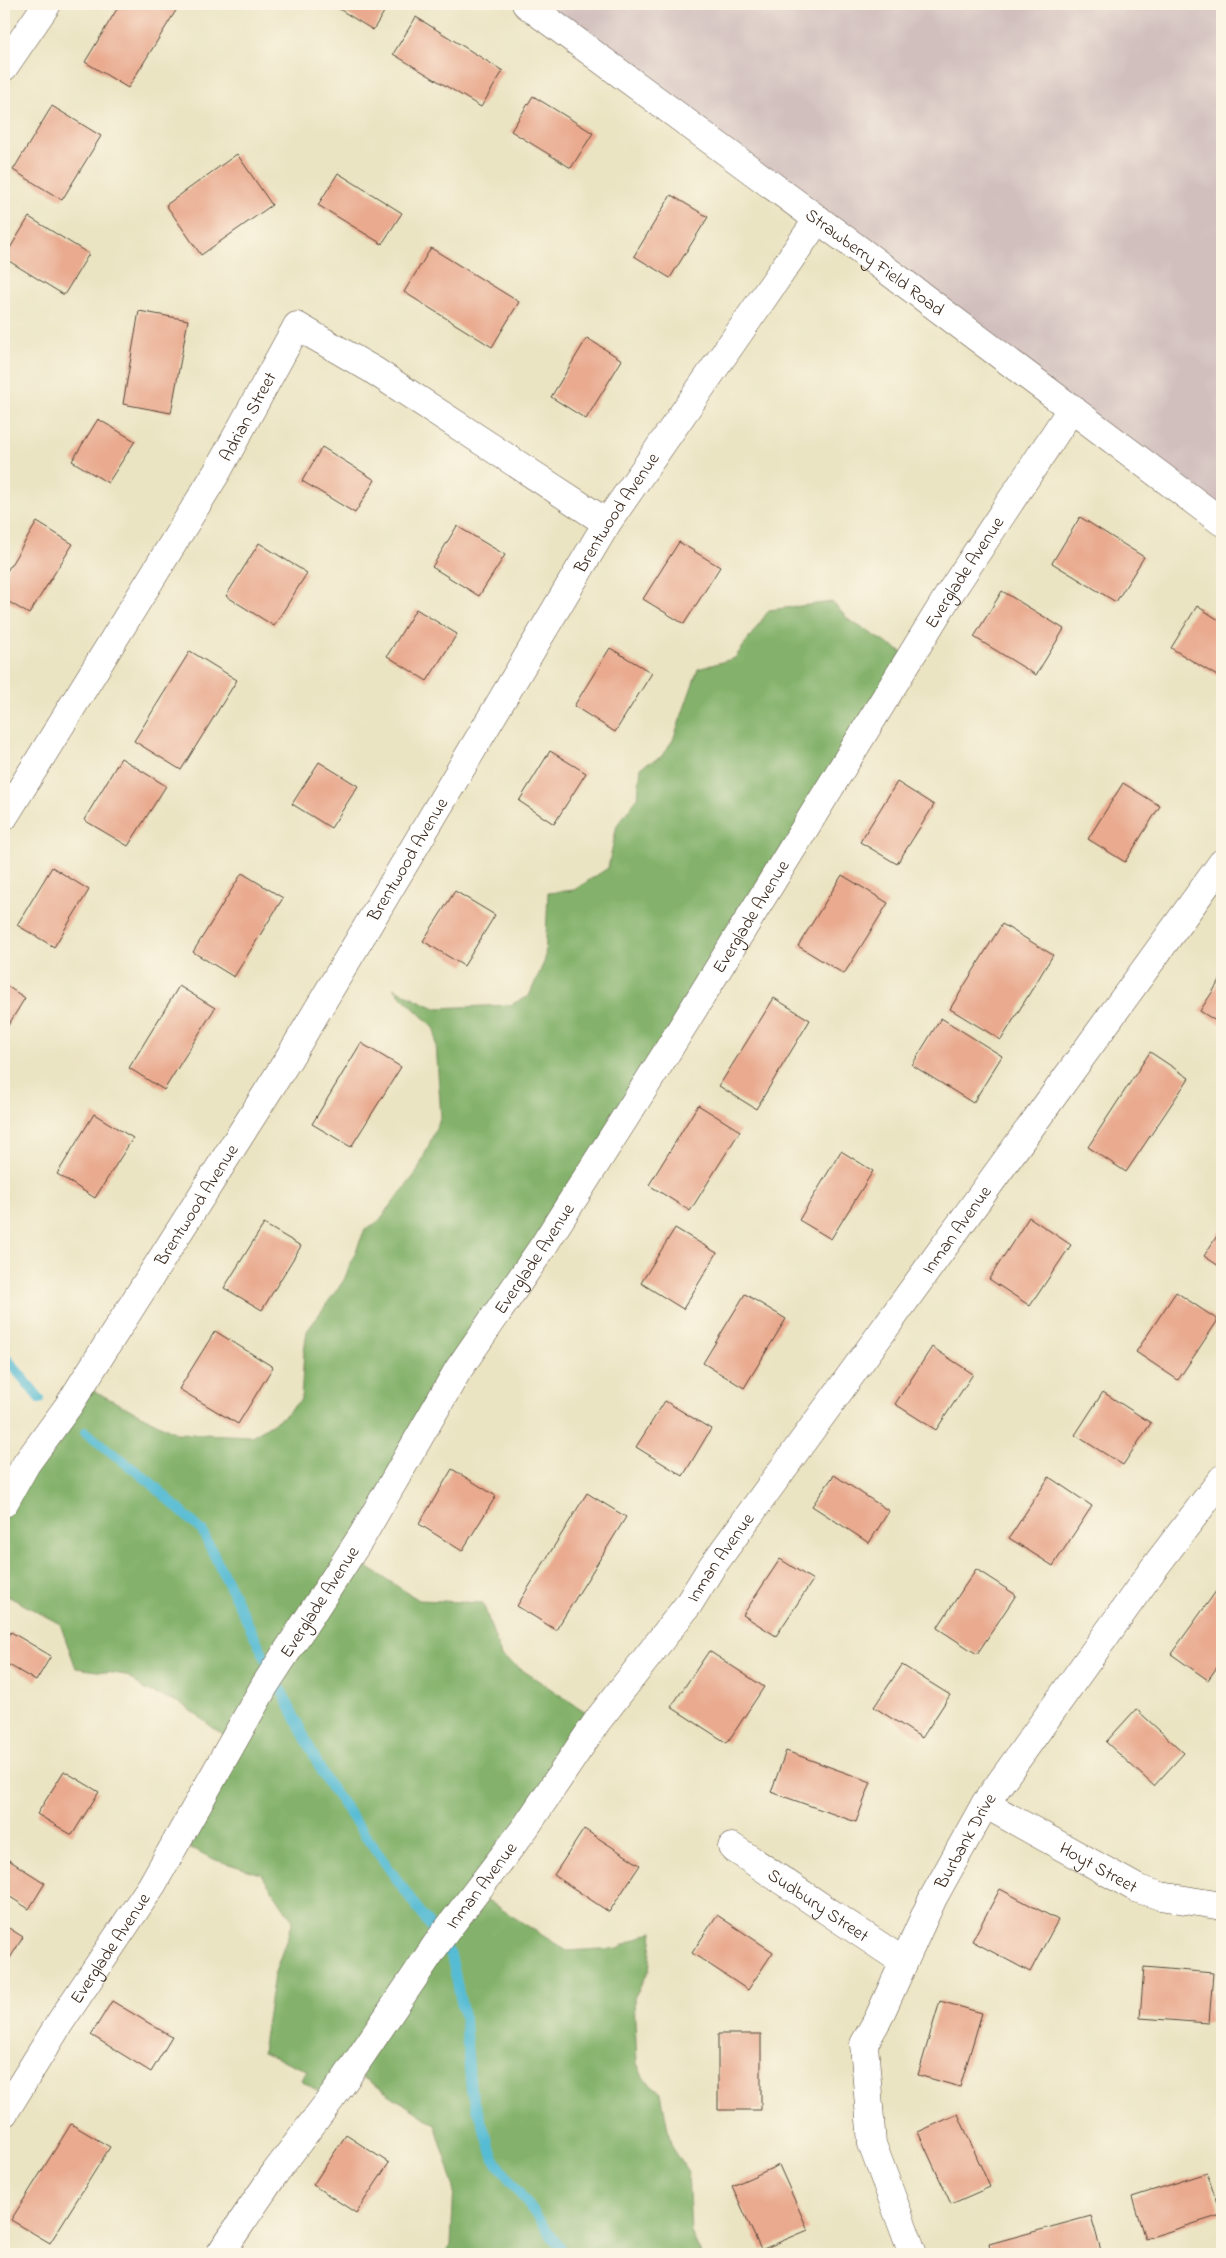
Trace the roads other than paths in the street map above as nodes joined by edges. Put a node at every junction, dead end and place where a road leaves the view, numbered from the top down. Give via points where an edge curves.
1 (47, 4) edge
2 (526, 4) edge
3 (4, 67) edge
4 (818, 219) junction
5 (1072, 408) junction
6 (607, 522) junction
7 (1222, 522) edge
8 (4, 817) edge
9 (1222, 863) edge
10 (1222, 1479) edge
11 (4, 1503) edge
12 (985, 1804) junction
13 (732, 1848) dead end
14 (1222, 1906) edge
15 (904, 1962) junction
16 (4, 2113) edge
17 (220, 2254) edge
18 (913, 2254) edge

1 - 3 street
2 - 4 street, Strawberry Field Road
4 - 5 street, Strawberry Field Road
4 - 6 street, Brentwood Avenue
5 - 7 street, Strawberry Field Road
5 - 16 street, Everglade Avenue via 948,596 542,1248 458,1370 362,1536 265,1685 152,1885
6 - 8 street, Adrian Street via 373,370 297,326 217,472
6 - 11 street, Brentwood Avenue via 289,1058 69,1405 26,1464
9 - 17 street, Inman Avenue via 711,1568 688,1605 598,1720 525,1828 440,1940
10 - 12 street, Burbank Drive via 1154,1568
12 - 14 street, Hoyt Street via 1138,1889
12 - 15 street, Burbank Drive via 933,1898
13 - 15 street, Sudbury Street
15 - 18 street, Burbank Drive via 864,2044 872,2144

